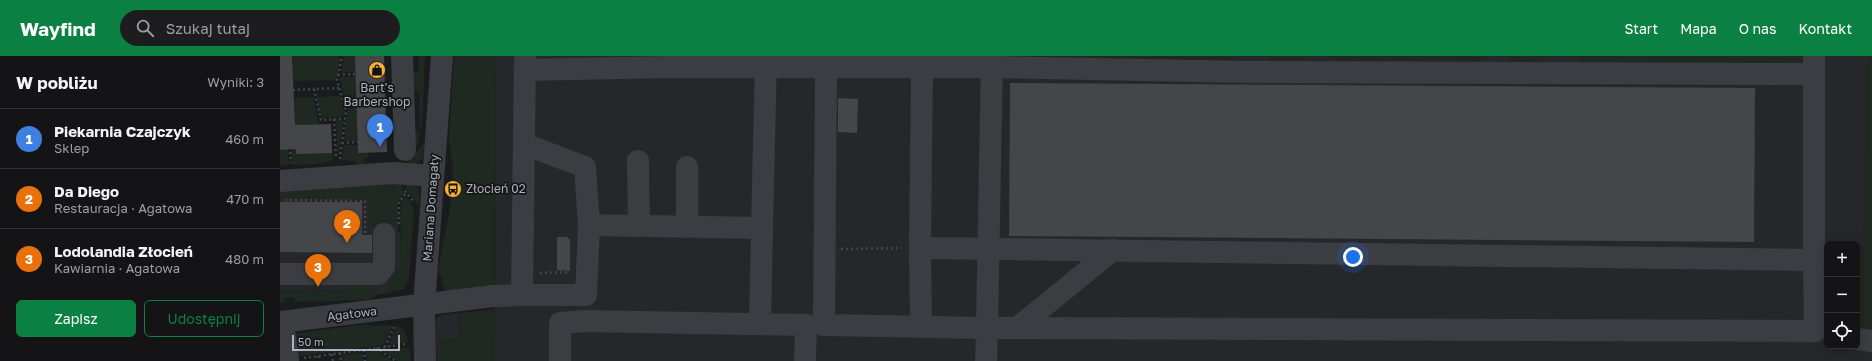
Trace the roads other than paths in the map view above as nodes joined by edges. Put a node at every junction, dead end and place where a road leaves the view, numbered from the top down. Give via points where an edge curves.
1 (402, 56) edge
2 (442, 56) edge
3 (669, 61) edge
4 (766, 61) edge
5 (992, 61) edge
6 (594, 62) edge
7 (525, 63) edge
8 (1248, 64) edge
9 (1557, 64) edge
10 (1814, 65) edge
11 (826, 67) junction
12 (922, 68) junction
13 (524, 144) junction
14 (405, 150) dead end
15 (638, 161) dead end
16 (687, 167) dead end
17 (286, 174) edge
18 (433, 176) junction
19 (589, 225) junction
20 (638, 226) junction
21 (688, 226) junction
22 (762, 228) junction
23 (374, 237) road end
24 (920, 248) junction
25 (990, 248) junction
26 (1113, 250) junction
27 (1814, 260) junction
28 (280, 274) edge
29 (522, 294) junction
30 (586, 296) junction
31 (424, 305) junction
32 (585, 321) junction
33 (281, 322) edge
34 (760, 324) junction
35 (921, 327) junction
36 (987, 328) junction
37 (1017, 328) junction
38 (1821, 332) edge
39 (1860, 339) edge
40 (1872, 341) edge
41 (419, 352) edge
42 (288, 360) edge
43 (560, 361) edge
44 (805, 361) edge
45 (986, 361) edge

1 - 14 street
2 - 18 street, Mariana Domagały
3 - 4 street
3 - 6 street
4 - 11 street
4 - 22 street
5 - 8 street
5 - 12 street
5 - 25 street
6 - 7 street
7 - 13 street
8 - 9 street
9 - 10 street
10 - 27 street
11 - 12 street
11 - 35 street via 824,325
12 - 24 street
13 - 19 street via 585,167
13 - 29 street
15 - 20 street
16 - 21 street
17 - 18 street via 393,173
18 - 31 street, Mariana Domagały
19 - 20 street
19 - 30 street
20 - 21 street
21 - 22 street
22 - 34 street
23 - 28 street via 384,267 378,274
24 - 25 street
24 - 35 street
25 - 26 street
25 - 36 street
26 - 27 street
26 - 37 street
27 - 38 street
29 - 30 street, Agatowa
29 - 31 street, Agatowa
30 - 32 street
31 - 33 street, Agatowa
31 - 41 street, Mariana Domagały
32 - 34 street
32 - 43 street via 560,323
33 - 42 street
34 - 44 street via 806,325
35 - 36 street
36 - 37 street
36 - 45 street
37 - 38 street
39 - 40 street

